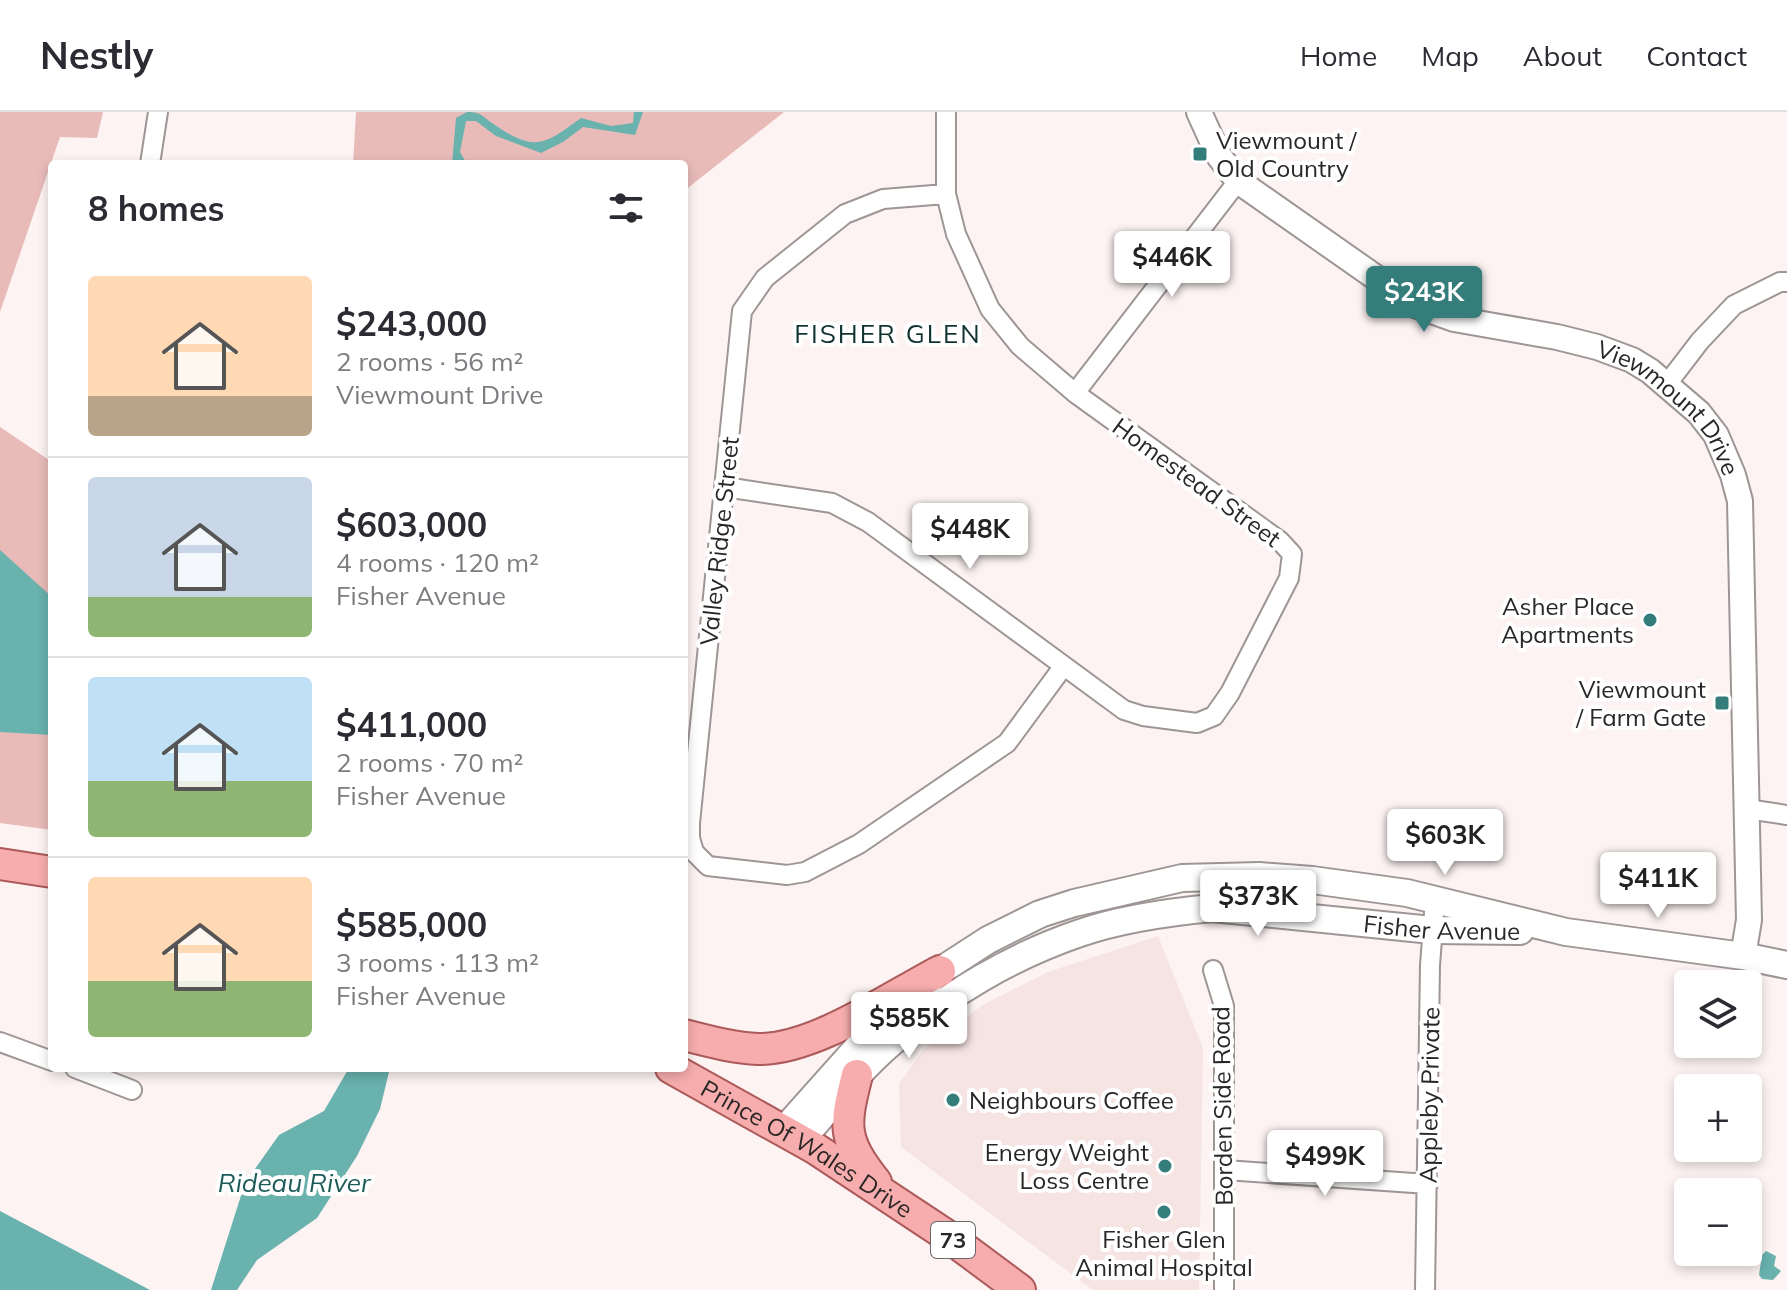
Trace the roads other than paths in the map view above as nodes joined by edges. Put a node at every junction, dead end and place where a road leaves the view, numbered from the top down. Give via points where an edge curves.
1 (158, 112) edge
2 (946, 112) edge
3 (1199, 112) edge
4 (151, 160) edge
5 (1238, 181) junction
6 (946, 194) junction
7 (1787, 282) edge
8 (1667, 384) junction
9 (1075, 393) junction
10 (725, 487) junction
11 (1063, 667) junction
12 (1747, 809) junction
13 (1787, 815) edge
14 (0, 864) edge
15 (48, 871) edge
16 (1435, 900) junction
17 (1074, 903) junction
18 (1432, 930) junction
19 (1082, 932) junction
20 (1566, 932) junction
21 (1743, 956) junction
22 (1787, 965) edge
23 (1213, 970) dead end
24 (940, 971) junction
25 (688, 1036) edge
26 (0, 1042) edge
27 (48, 1060) edge
28 (85, 1072) edge
29 (678, 1072) edge
30 (857, 1075) junction
31 (132, 1090) dead end
32 (793, 1135) junction
33 (1225, 1170) junction
34 (1428, 1184) junction
35 (884, 1193) junction
36 (1020, 1290) edge
37 (1224, 1290) edge
38 (1425, 1290) edge

1 - 4 street
2 - 6 street, Homestead Street
3 - 5 street, Viewmount Drive via 1219,156
5 - 8 street, Viewmount Drive via 1415,305 1454,319 1597,347 1632,360
5 - 9 street
6 - 9 street, Homestead Street via 956,234 990,309 1020,346
6 - 10 street, Valley Ridge Street via 883,199 845,214 765,278 742,311
7 - 8 street via 1734,305
8 - 12 street, Viewmount Drive via 1716,435 1740,501
9 - 11 street, Homestead Street via 1280,541 1292,554 1292,565 1214,716 1197,723 1124,710
10 - 11 street, Homestead Street via 832,503 868,522
10 - 11 street, Valley Ridge Street via 690,823 694,852 708,866 787,875 805,872 859,844 1007,743
12 - 13 street
12 - 21 street, Viewmount Drive via 1749,920
14 - 15 main road
16 - 17 main road, Fisher Avenue via 1259,876 1182,878
16 - 18 street, Appleby Private
16 - 20 main road, Fisher Avenue
17 - 19 main road
17 - 24 main road, Fisher Avenue via 1001,933
18 - 19 main road, Fisher Avenue via 1212,908
18 - 20 main road, Fisher Avenue
18 - 34 street, Appleby Private
19 - 30 main road, Fisher Avenue via 982,978 922,1018
20 - 21 main road, Fisher Avenue
21 - 22 main road, Fisher Avenue
23 - 33 street, Borden Side Road via 1224,1006
24 - 25 main road via 796,1043 759,1049
24 - 32 main road, Fisher Avenue via 859,1046
26 - 27 street
28 - 31 street
29 - 32 main road, Prince Of Wales Drive / 73
30 - 32 main road, Fisher Avenue
30 - 35 main road via 847,1131 859,1160
32 - 35 main road, Prince Of Wales Drive / 73
33 - 34 street
33 - 37 street, Borden Side Road
34 - 38 street, Appleby Private
35 - 36 main road, Prince Of Wales Drive / 73

